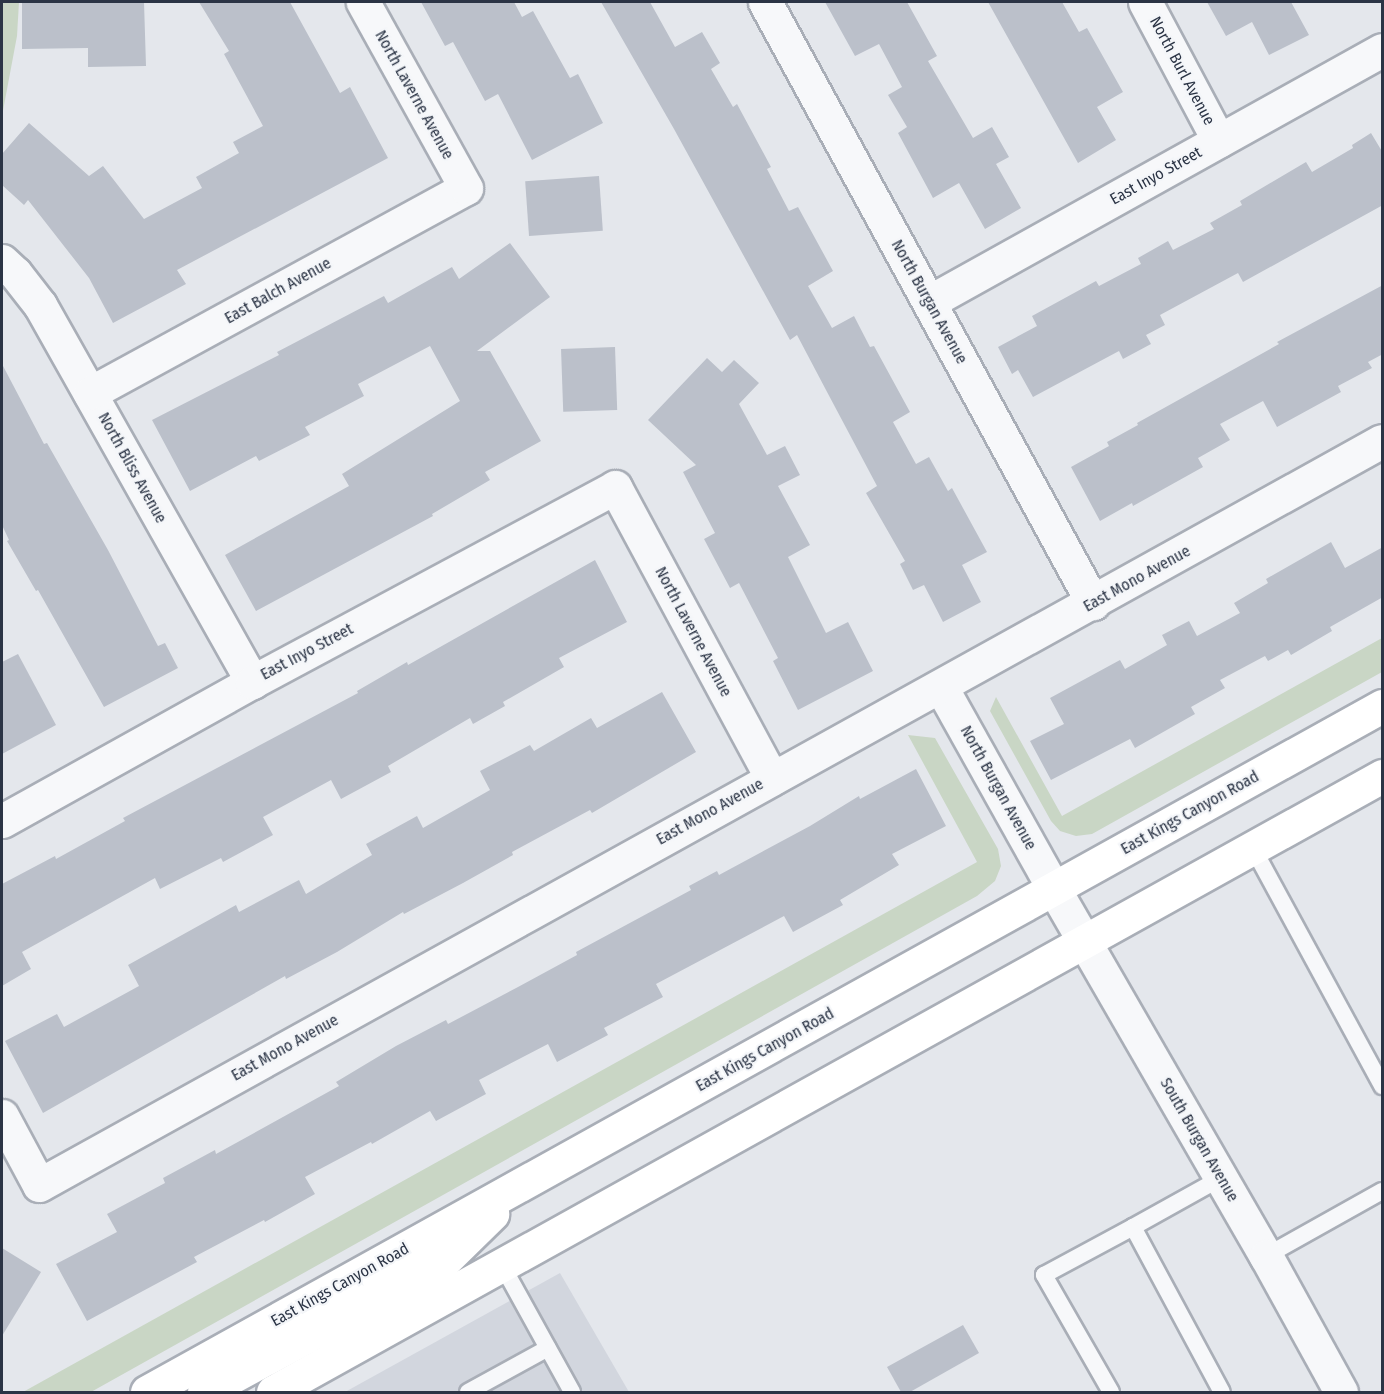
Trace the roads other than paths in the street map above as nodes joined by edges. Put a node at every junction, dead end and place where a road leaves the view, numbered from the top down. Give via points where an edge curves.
1 (363, 2) edge
2 (765, 2) edge
3 (1145, 2) edge
4 (1383, 50) edge
5 (1220, 141) junction
6 (466, 188) joint
7 (2, 261) edge
8 (929, 302) junction
9 (90, 393) junction
10 (1383, 441) edge
11 (615, 487) joint
12 (1093, 603) junction
13 (252, 682) junction
14 (941, 687) junction
15 (1383, 706) edge
16 (1383, 776) edge
17 (772, 778) junction
18 (2, 821) edge
19 (1253, 848) junction
20 (1054, 889) junction
21 (1083, 940) junction
22 (1383, 1086) edge
23 (2, 1116) edge
24 (1221, 1178) junction
25 (524, 1183) junction
26 (1383, 1191) edge
27 (1133, 1227) junction
28 (1266, 1256) junction
29 (502, 1265) junction
30 (548, 1348) junction
31 (147, 1392) edge
32 (204, 1392) edge
33 (273, 1392) edge
34 (468, 1392) edge
35 (572, 1392) edge
36 (1111, 1392) edge
37 (1222, 1392) edge
38 (1341, 1392) edge

1 - 6 street, North Laverne Avenue
2 - 8 street, North Burgan Avenue
3 - 5 street, North Burl Avenue
4 - 5 street, East Inyo Street
5 - 8 street, East Inyo Street
6 - 9 street, East Balch Avenue
7 - 9 street, North Bliss Avenue via 40,305
8 - 12 street, North Burgan Avenue
9 - 13 street, North Bliss Avenue
10 - 12 street, East Mono Avenue
11 - 13 street, East Inyo Street
11 - 17 street, North Laverne Avenue
12 - 14 street, East Mono Avenue
13 - 18 street, East Inyo Street
14 - 17 street, East Mono Avenue
14 - 20 street, North Burgan Avenue
15 - 20 main road, East Kings Canyon Road
16 - 19 main road
17 - 23 street, East Mono Avenue via 39,1185
19 - 21 main road
19 - 22 lane
20 - 21 street, South Burgan Avenue
20 - 25 main road, East Kings Canyon Road
21 - 24 street, South Burgan Avenue
21 - 29 main road
24 - 27 lane
24 - 28 street, South Burgan Avenue
25 - 31 main road, East Kings Canyon Road
25 - 32 main road via 443,1262
26 - 28 lane
27 - 36 lane via 1044,1275
27 - 37 lane
28 - 38 street, South Burgan Avenue
29 - 30 lane
29 - 33 main road
30 - 34 lane
30 - 35 lane

